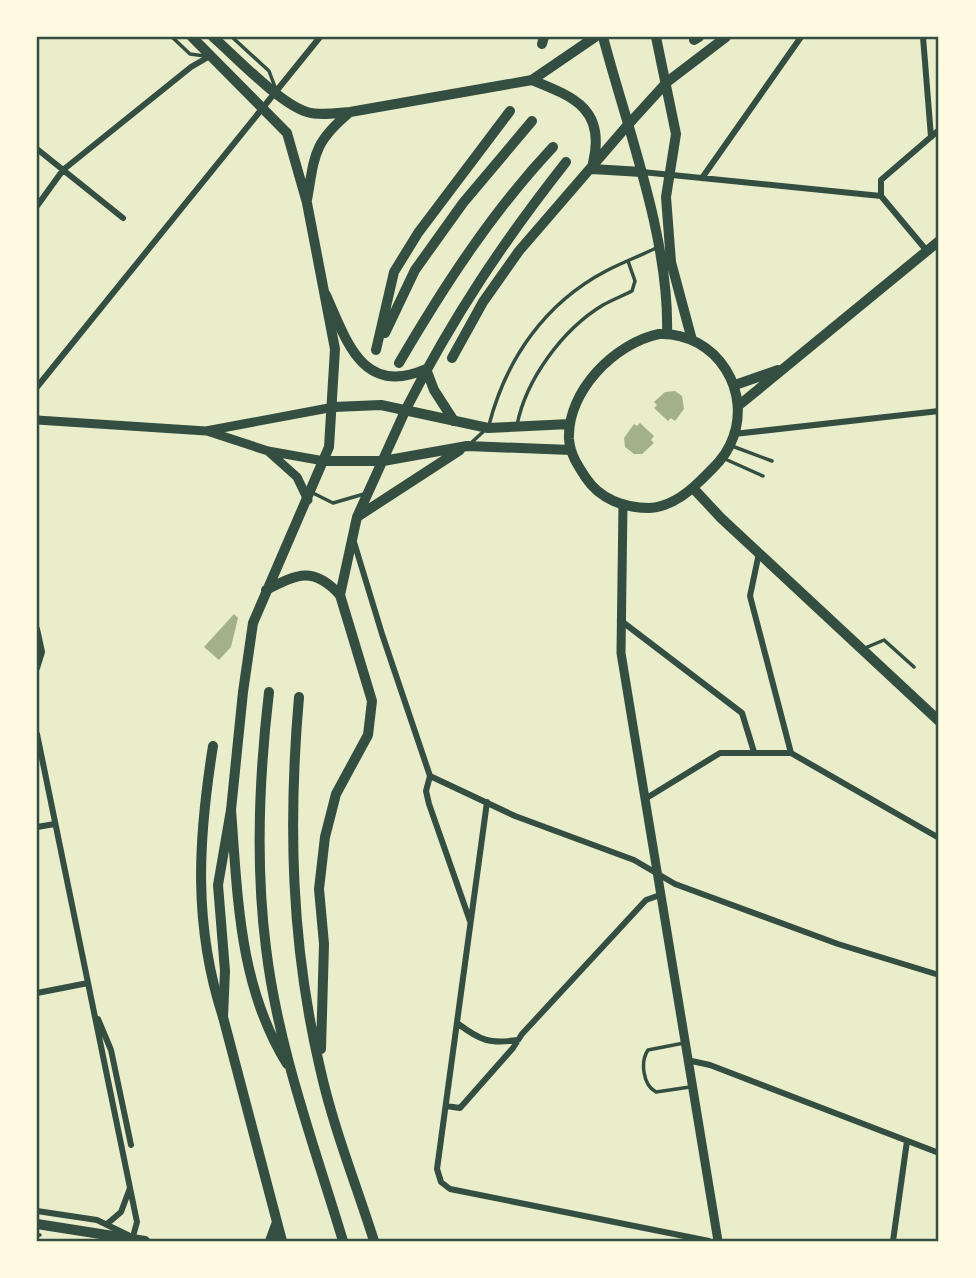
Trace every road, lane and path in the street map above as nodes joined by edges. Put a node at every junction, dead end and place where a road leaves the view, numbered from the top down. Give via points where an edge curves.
1 (172, 37) edge
2 (192, 37) edge
3 (213, 37) edge
4 (320, 37) edge
5 (595, 37) edge
6 (603, 37) edge
7 (656, 37) edge
8 (726, 37) edge
9 (923, 37) edge
10 (233, 38) edge
11 (798, 39) edge
12 (233, 55) junction
13 (210, 56) junction
14 (532, 80) junction
15 (667, 82) junction
16 (277, 93) junction
17 (263, 110) junction
18 (510, 111) dead end
19 (350, 112) junction
20 (532, 121) dead end
21 (626, 127) junction
22 (939, 130) edge
23 (931, 137) junction
24 (553, 147) dead end
25 (37, 149) edge
26 (566, 162) dead end
27 (592, 169) junction
28 (63, 170) junction
29 (642, 172) junction
30 (670, 175) junction
31 (702, 178) junction
32 (881, 196) junction
33 (306, 203) junction
34 (37, 206) edge
35 (123, 218) dead end
36 (668, 237) junction
37 (939, 241) edge
38 (657, 247) junction
39 (927, 251) junction
40 (628, 261) junction
41 (326, 295) junction
42 (667, 334) junction
43 (692, 340) junction
44 (452, 358) dead end
45 (399, 363) dead end
46 (426, 369) junction
47 (781, 369) junction
48 (735, 384) junction
49 (37, 387) edge
50 (334, 407) junction
51 (738, 407) junction
52 (406, 409) junction
53 (939, 411) edge
54 (454, 421) junction
55 (38, 422) edge
56 (570, 424) junction
57 (517, 426) junction
58 (488, 428) junction
59 (206, 431) junction
60 (732, 440) junction
61 (467, 446) junction
62 (571, 450) junction
63 (268, 451) junction
64 (723, 458) junction
65 (324, 461) junction
66 (383, 461) junction
67 (772, 461) dead end
68 (763, 476) dead end
69 (693, 488) junction
70 (368, 492) junction
71 (309, 496) junction
72 (333, 503) junction
73 (623, 504) junction
74 (333, 508) dead end
75 (357, 517) junction
76 (352, 532) junction
77 (759, 554) junction
78 (266, 590) junction
79 (340, 595) junction
80 (620, 620) junction
81 (37, 629) edge
82 (863, 650) junction
83 (914, 667) dead end
84 (37, 668) edge
85 (269, 692) dead end
86 (299, 697) dead end
87 (939, 721) edge
88 (37, 734) edge
89 (213, 746) dead end
90 (754, 752) junction
91 (791, 753) junction
92 (430, 776) junction
93 (645, 799) junction
94 (487, 802) junction
95 (231, 810) junction
96 (55, 824) junction
97 (37, 827) edge
98 (939, 838) edge
99 (656, 872) junction
100 (660, 895) junction
101 (471, 922) junction
102 (939, 975) edge
103 (88, 983) junction
104 (37, 993) edge
105 (92, 1002) junction
106 (223, 1017) junction
107 (457, 1023) junction
108 (519, 1040) junction
109 (684, 1043) junction
110 (687, 1060) junction
111 (320, 1069) junction
112 (291, 1070) junction
113 (692, 1087) junction
114 (446, 1107) junction
115 (907, 1141) junction
116 (131, 1145) dead end
117 (939, 1153) edge
118 (130, 1186) junction
119 (37, 1211) edge
120 (277, 1222) junction
121 (107, 1224) junction
122 (38, 1231) edge
123 (132, 1239) edge
124 (145, 1241) edge
125 (270, 1241) edge
126 (282, 1241) edge
127 (343, 1241) edge
128 (374, 1241) edge
129 (709, 1241) edge
130 (718, 1241) edge
131 (893, 1241) edge

1 - 13 lane via 190,54
2 - 13 main road
3 - 12 main road
4 - 16 street
5 - 14 main road
6 - 21 main road
7 - 15 main road
8 - 15 main road
9 - 23 street
10 - 12 lane
10 - 16 lane via 270,71
11 - 31 street
12 - 16 main road
13 - 17 main road
13 - 28 street
14 - 19 main road
14 - 27 main road via 582,104 594,123 598,144
15 - 21 main road
15 - 30 main road via 677,134
16 - 17 street
16 - 19 main road via 305,112
17 - 33 main road via 287,133
17 - 49 street
18 - 20 main road via 394,272 376,351 415,270 463,203
19 - 33 main road via 322,137
21 - 27 main road
21 - 29 main road
22 - 23 street
23 - 32 street via 881,180
24 - 45 main road via 487,226
25 - 28 street
26 - 46 main road via 505,240
27 - 29 main road
27 - 44 main road via 519,251
28 - 34 street
28 - 35 street
29 - 30 street
29 - 38 main road
30 - 31 street
30 - 36 main road
31 - 32 street
32 - 39 street
33 - 41 main road
36 - 38 lane
36 - 43 main road
37 - 39 main road
38 - 40 lane
38 - 42 main road
39 - 47 main road
40 - 57 lane via 635,281 632,290 591,313 561,342 531,388
40 - 58 lane via 574,291 548,314 519,350
41 - 46 main road via 352,353 373,370 388,378 404,379
41 - 50 main road via 335,349
42 - 43 main road
42 - 56 main road via 623,347 583,392
43 - 48 main road via 716,356
46 - 52 main road
46 - 54 main road
47 - 48 main road
47 - 51 main road
48 - 51 main road
50 - 52 main road
50 - 59 main road
50 - 65 main road
51 - 60 main road
52 - 54 main road
52 - 66 main road
53 - 60 street
54 - 58 main road
55 - 59 main road
56 - 57 main road
56 - 62 main road
57 - 58 main road
58 - 61 lane
59 - 63 main road
60 - 64 main road
60 - 67 lane
61 - 62 main road
61 - 66 main road
61 - 75 main road
62 - 73 main road via 597,493
63 - 65 main road
63 - 71 main road via 297,477
64 - 68 lane
64 - 69 main road
65 - 66 main road
65 - 71 main road
66 - 70 main road
69 - 73 main road via 659,507
69 - 77 main road
70 - 72 lane
70 - 75 main road
71 - 72 lane
71 - 78 main road
72 - 74 lane
73 - 80 main road
75 - 76 main road
76 - 79 main road
76 - 92 street
77 - 82 main road
77 - 91 street via 750,597
78 - 79 main road via 295,576 312,575 325,579
78 - 95 main road via 253,623
79 - 111 main road via 372,701 368,735 336,794 325,837 319,888 324,944
80 - 90 street via 742,713
80 - 93 main road via 621,653
81 - 84 street via 42,652
82 - 83 lane via 884,640
82 - 87 main road
85 - 112 main road via 260,773 259,846 266,949
86 - 111 main road via 291,846 298,951
88 - 96 street
89 - 106 main road via 200,891 209,973
90 - 91 street
90 - 93 street via 720,754
91 - 98 street
92 - 94 street
92 - 101 street via 429,804
93 - 99 main road
94 - 99 street
94 - 101 street
95 - 106 main road via 218,885 225,971
95 - 112 main road via 243,938 254,988 267,1031
96 - 97 street
96 - 103 street
99 - 100 main road
99 - 102 street via 675,884 838,944
100 - 108 street via 646,900
100 - 109 main road
101 - 107 street
103 - 104 street
103 - 105 street
105 - 116 street via 111,1050
105 - 118 street
106 - 120 main road
107 - 108 street via 482,1040
107 - 114 street
108 - 114 street via 460,1108
109 - 110 main road
109 - 113 lane via 648,1050 643,1066 646,1083 656,1093
110 - 113 main road
110 - 115 street
111 - 128 main road
112 - 127 main road
113 - 130 main road
114 - 129 street via 437,1169 441,1182 450,1189
115 - 117 street
115 - 131 street
118 - 121 street via 121,1212
118 - 123 street via 137,1222
119 - 121 street
120 - 125 main road
120 - 126 main road
121 - 123 street
122 - 123 main road
123 - 124 main road

